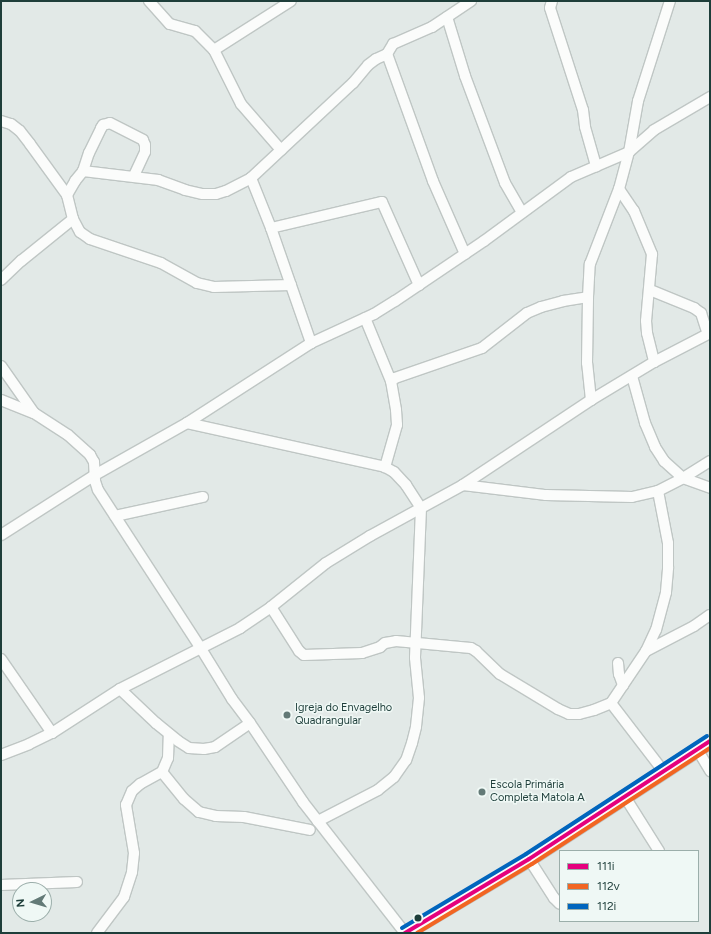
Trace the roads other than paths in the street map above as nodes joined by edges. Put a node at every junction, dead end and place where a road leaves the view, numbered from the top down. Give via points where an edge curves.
1 (149, 1) edge
2 (291, 1) edge
3 (471, 1) edge
4 (552, 1) edge
5 (670, 1) edge
6 (447, 17) junction
7 (214, 50) junction
8 (387, 54) junction
9 (710, 97) edge
10 (1, 121) edge
11 (281, 150) junction
12 (629, 152) junction
13 (596, 166) junction
14 (83, 171) junction
15 (134, 176) junction
16 (251, 178) junction
17 (619, 189) junction
18 (68, 195) junction
19 (522, 212) junction
20 (73, 219) junction
21 (271, 228) junction
22 (465, 254) junction
23 (1, 280) edge
24 (291, 285) junction
25 (419, 285) junction
26 (650, 290) junction
27 (588, 297) junction
28 (365, 318) junction
29 (709, 334) edge
30 (310, 343) junction
31 (654, 362) junction
32 (1, 366) edge
33 (632, 376) junction
34 (391, 381) junction
35 (1, 400) edge
36 (591, 400) junction
37 (34, 413) junction
38 (187, 423) junction
39 (710, 461) edge
40 (385, 467) junction
41 (95, 475) junction
42 (683, 478) junction
43 (463, 485) junction
44 (710, 488) edge
45 (658, 491) junction
46 (203, 497) dead end
47 (422, 508) junction
48 (115, 516) junction
49 (1, 535) edge
50 (271, 607) junction
51 (710, 615) edge
52 (417, 643) junction
53 (200, 647) junction
54 (646, 651) junction
55 (1, 659) edge
56 (618, 663) dead end
57 (623, 685) junction
58 (120, 689) junction
59 (611, 702) junction
60 (250, 723) junction
61 (52, 733) junction
62 (169, 734) junction
63 (710, 741) edge
64 (697, 749) junction
65 (1, 754) edge
66 (710, 771) edge
67 (162, 772) junction
68 (664, 772) junction
69 (625, 797) junction
70 (318, 821) junction
71 (310, 830) dead end
72 (658, 850) edge
73 (530, 859) junction
74 (76, 882) dead end
75 (1, 885) edge
76 (559, 903) edge
77 (97, 933) edge
78 (405, 933) edge

1 - 7 street via 170,24 195,31
2 - 7 street
3 - 6 street
4 - 13 street via 550,8 584,110 585,127
5 - 12 street via 639,100
6 - 8 street via 432,27 393,44
6 - 19 street via 465,76 505,184
7 - 11 street via 241,104
8 - 11 street via 368,65 353,83
8 - 22 street via 433,181
9 - 12 street via 654,130
10 - 18 street via 11,124 20,131
11 - 16 street
12 - 13 street
12 - 17 street
13 - 19 street via 571,177
14 - 15 street
14 - 15 street via 103,125 110,124 143,140 146,145
14 - 18 street via 75,180
15 - 16 street via 158,180 203,194 226,191
16 - 21 street
17 - 26 street via 634,211 652,254
17 - 27 street via 590,264
18 - 20 street
19 - 22 street
20 - 23 street
20 - 24 street via 80,232 90,239 160,263 197,283 232,288
21 - 24 street
21 - 25 street via 382,202
22 - 25 street
24 - 30 street
25 - 28 street
26 - 29 street via 694,308 701,314
26 - 31 street via 646,321
27 - 34 street via 541,307 527,313 482,348
27 - 36 street via 587,370
28 - 30 street
28 - 34 street
29 - 31 street
30 - 38 street
31 - 33 street
32 - 37 street
33 - 36 street
33 - 42 street via 645,423 655,447 664,461
34 - 40 street via 397,425
35 - 37 street
36 - 43 street
37 - 41 street via 68,435 90,455 94,462
38 - 40 street
38 - 41 street
39 - 42 street
40 - 47 street via 394,472 406,485
41 - 48 street via 98,490
41 - 49 street
42 - 44 street
42 - 45 street
43 - 45 street via 580,497 632,497
43 - 47 street
45 - 54 street via 668,543 668,567 666,592 656,630
46 - 48 street
47 - 50 street via 326,563
47 - 52 street
48 - 53 street
50 - 52 street via 304,655 362,653 390,642
50 - 53 street via 240,628
51 - 54 street
52 - 59 street via 476,650 500,674 569,714 594,710
52 - 70 street via 416,727 406,760 394,777 378,790
53 - 58 street
53 - 60 street
54 - 57 street
55 - 61 street
56 - 57 street
57 - 59 street
58 - 61 street
58 - 62 street
59 - 68 street
60 - 62 street via 215,747 204,749 189,748
60 - 70 street
61 - 65 street
62 - 67 street via 168,758
63 - 64 street
64 - 66 street
64 - 68 street
67 - 71 street via 184,800 199,812 216,816 244,817
67 - 77 street via 132,791 126,805 134,853 132,872 124,897
68 - 69 street
69 - 72 street
69 - 73 street
70 - 78 street
73 - 76 street
73 - 78 street
74 - 75 street

